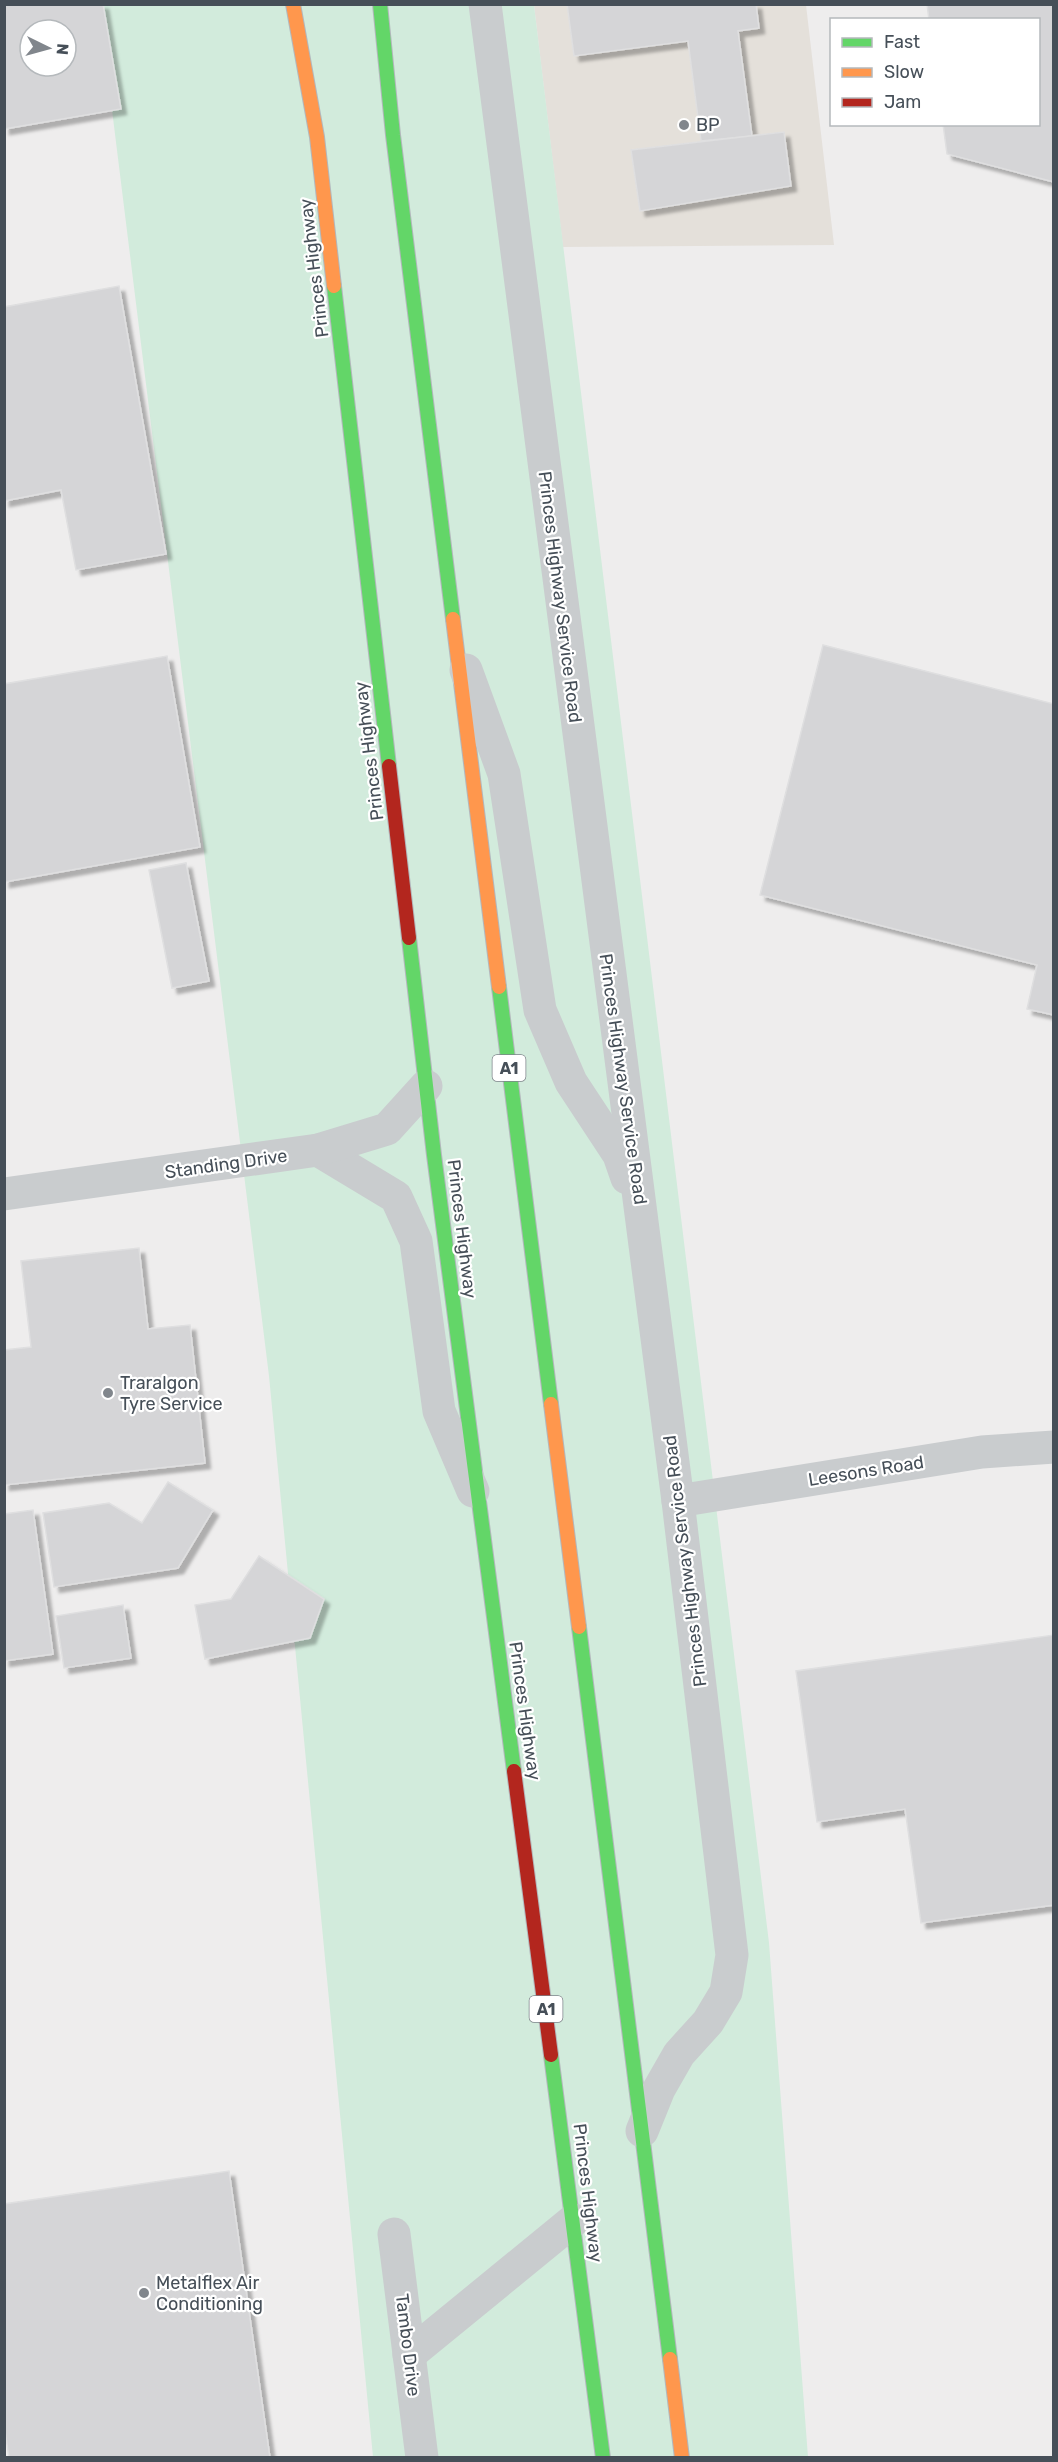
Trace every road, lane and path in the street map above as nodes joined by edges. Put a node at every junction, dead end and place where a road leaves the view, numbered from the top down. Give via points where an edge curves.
1 (293, 4) edge
2 (380, 4) edge
3 (484, 4) edge
4 (455, 640) junction
5 (426, 1086) junction
6 (318, 1150) junction
7 (4, 1194) edge
8 (642, 1222) junction
9 (1053, 1448) edge
10 (678, 1501) junction
11 (480, 1507) junction
12 (642, 2131) junction
13 (574, 2220) junction
14 (394, 2234) dead end
15 (409, 2355) junction
16 (422, 2457) edge
17 (603, 2457) edge
18 (682, 2457) edge

1 - 5 highway, Princes Highway / A1 via 317,137
2 - 4 highway, A1
3 - 8 street, Princes Highway Service Road
4 - 8 street via 504,774 540,1010 571,1082 619,1155
4 - 12 highway, A1
5 - 6 street, Standing Drive via 387,1129
5 - 11 highway, Princes Highway / A1
6 - 7 street, Standing Drive
6 - 11 street via 396,1197 416,1241 439,1412
8 - 10 street, Princes Highway Service Road
9 - 10 street, Leesons Road via 982,1452
10 - 12 street, Princes Highway Service Road via 732,1955 726,1992 708,2022 679,2054
11 - 13 highway, Princes Highway / A1
12 - 18 highway, A1
13 - 15 street
13 - 17 highway, Princes Highway / A1
14 - 15 street, Tambo Drive
15 - 16 street, Tambo Drive

